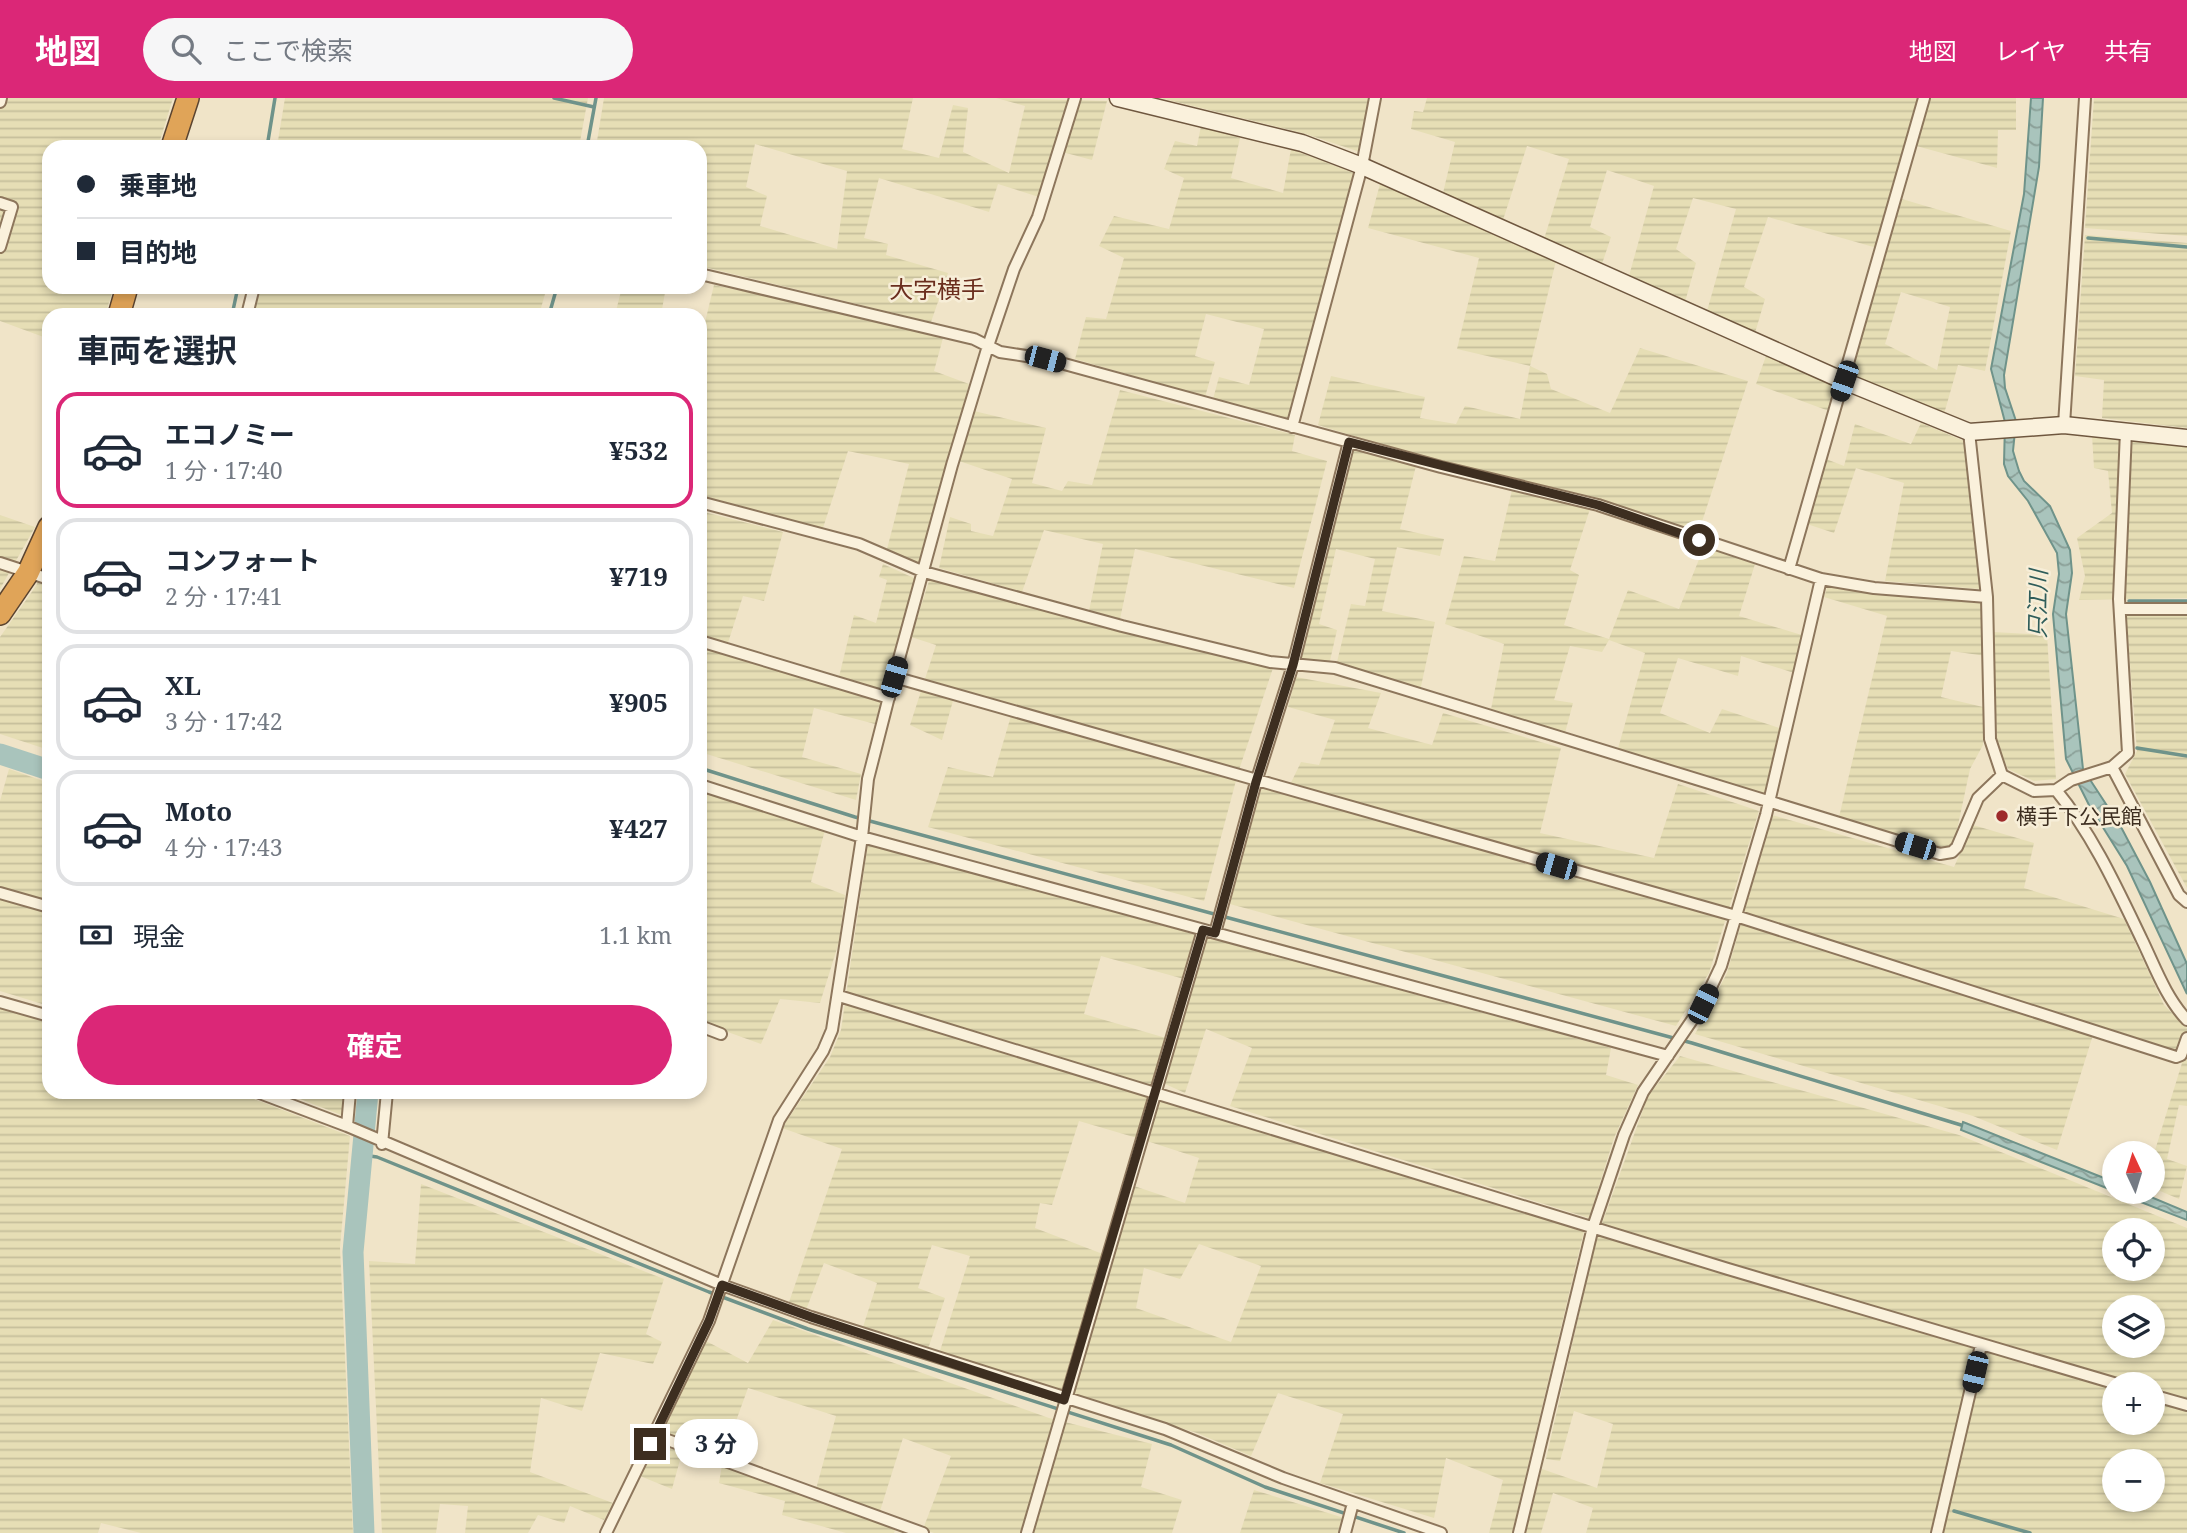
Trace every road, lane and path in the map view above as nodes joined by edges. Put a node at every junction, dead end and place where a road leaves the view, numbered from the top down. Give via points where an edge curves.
1 (188, 98) edge
2 (1075, 98) edge
3 (1118, 98) edge
4 (1375, 98) edge
5 (1924, 98) edge
6 (2085, 98) edge
7 (174, 140) edge
8 (1362, 166) junction
9 (0, 203) edge
10 (0, 247) edge
11 (707, 276) edge
12 (988, 346) junction
13 (1844, 381) junction
14 (2064, 425) junction
15 (1292, 427) junction
16 (2126, 431) junction
17 (1969, 432) junction
18 (2187, 438) edge
19 (1349, 442) junction
20 (707, 504) edge
21 (42, 542) edge
22 (0, 564) edge
23 (1789, 569) junction
24 (924, 572) junction
25 (28, 573) junction
26 (42, 577) edge
27 (1822, 579) junction
28 (1987, 597) junction
29 (2120, 609) junction
30 (2187, 609) edge
31 (0, 614) edge
32 (707, 643) edge
33 (1293, 665) junction
34 (894, 677) junction
35 (889, 698) junction
36 (2112, 767) junction
37 (2003, 775) junction
38 (1256, 782) junction
39 (707, 787) edge
40 (2056, 790) junction
41 (1769, 802) junction
42 (863, 831) junction
43 (0, 893) edge
44 (2187, 902) edge
45 (42, 905) edge
46 (1736, 916) junction
47 (1212, 928) junction
48 (839, 996) junction
49 (0, 1002) edge
50 (42, 1014) edge
51 (2187, 1020) edge
52 (707, 1029) edge
53 (721, 1034) dead end
54 (2187, 1038) edge
55 (1670, 1052) junction
56 (1155, 1092) junction
57 (275, 1099) edge
58 (349, 1099) edge
59 (386, 1099) edge
60 (346, 1126) junction
61 (382, 1144) junction
62 (1593, 1227) junction
63 (722, 1285) junction
64 (1982, 1345) junction
65 (2102, 1380) edge
66 (2165, 1399) edge
67 (1064, 1400) junction
68 (2187, 1405) edge
69 (654, 1436) junction
70 (1353, 1503) junction
71 (606, 1533) edge
72 (922, 1533) edge
73 (1027, 1533) edge
74 (1345, 1533) edge
75 (1441, 1533) edge
76 (1519, 1533) edge
77 (1937, 1533) edge

1 - 7 highway
2 - 12 street via 1038,217 1014,269
3 - 8 street via 1302,143
4 - 8 street
5 - 13 street
6 - 14 street
8 - 13 street
8 - 15 street
9 - 10 street via 12,207
11 - 12 street
12 - 15 street
12 - 24 street
13 - 17 street
13 - 23 street
14 - 16 street
14 - 17 street
15 - 19 street
16 - 18 street
16 - 29 street
17 - 28 street
19 - 23 street via 1598,505
19 - 33 street
20 - 24 street via 859,544
21 - 25 highway
22 - 25 street
23 - 27 street
24 - 33 street via 1122,626
24 - 34 street
25 - 26 street
25 - 31 highway
27 - 28 street
27 - 41 street
28 - 37 street via 1990,740
29 - 30 street
29 - 36 street via 2128,752
32 - 35 street
33 - 38 street
33 - 41 street via 1335,668
34 - 35 street
34 - 38 street
35 - 42 street via 868,779
36 - 40 street via 2071,780
36 - 44 street via 2179,895
37 - 40 street via 2034,791
37 - 41 street via 1978,798 1957,847 1945,854
38 - 46 street
38 - 47 street via 1222,908
39 - 42 street
40 - 51 street via 2105,863 2168,993
41 - 46 street
42 - 47 street
42 - 48 street
43 - 45 street
46 - 54 street via 2176,1057
46 - 55 street via 1721,966 1703,1004
47 - 55 street
47 - 56 street
48 - 56 street
48 - 63 street via 824,1052 779,1120
49 - 50 street
52 - 53 street
55 - 62 street via 1643,1092 1624,1135
56 - 62 street
56 - 67 street
57 - 60 street
58 - 60 street
59 - 61 street
60 - 61 street
61 - 63 street
62 - 64 street
62 - 76 street
63 - 67 street
63 - 69 street
64 - 65 street
64 - 77 street
66 - 68 street
67 - 70 street via 1164,1429
67 - 73 street
69 - 71 street
69 - 72 street
70 - 74 street
70 - 75 street

